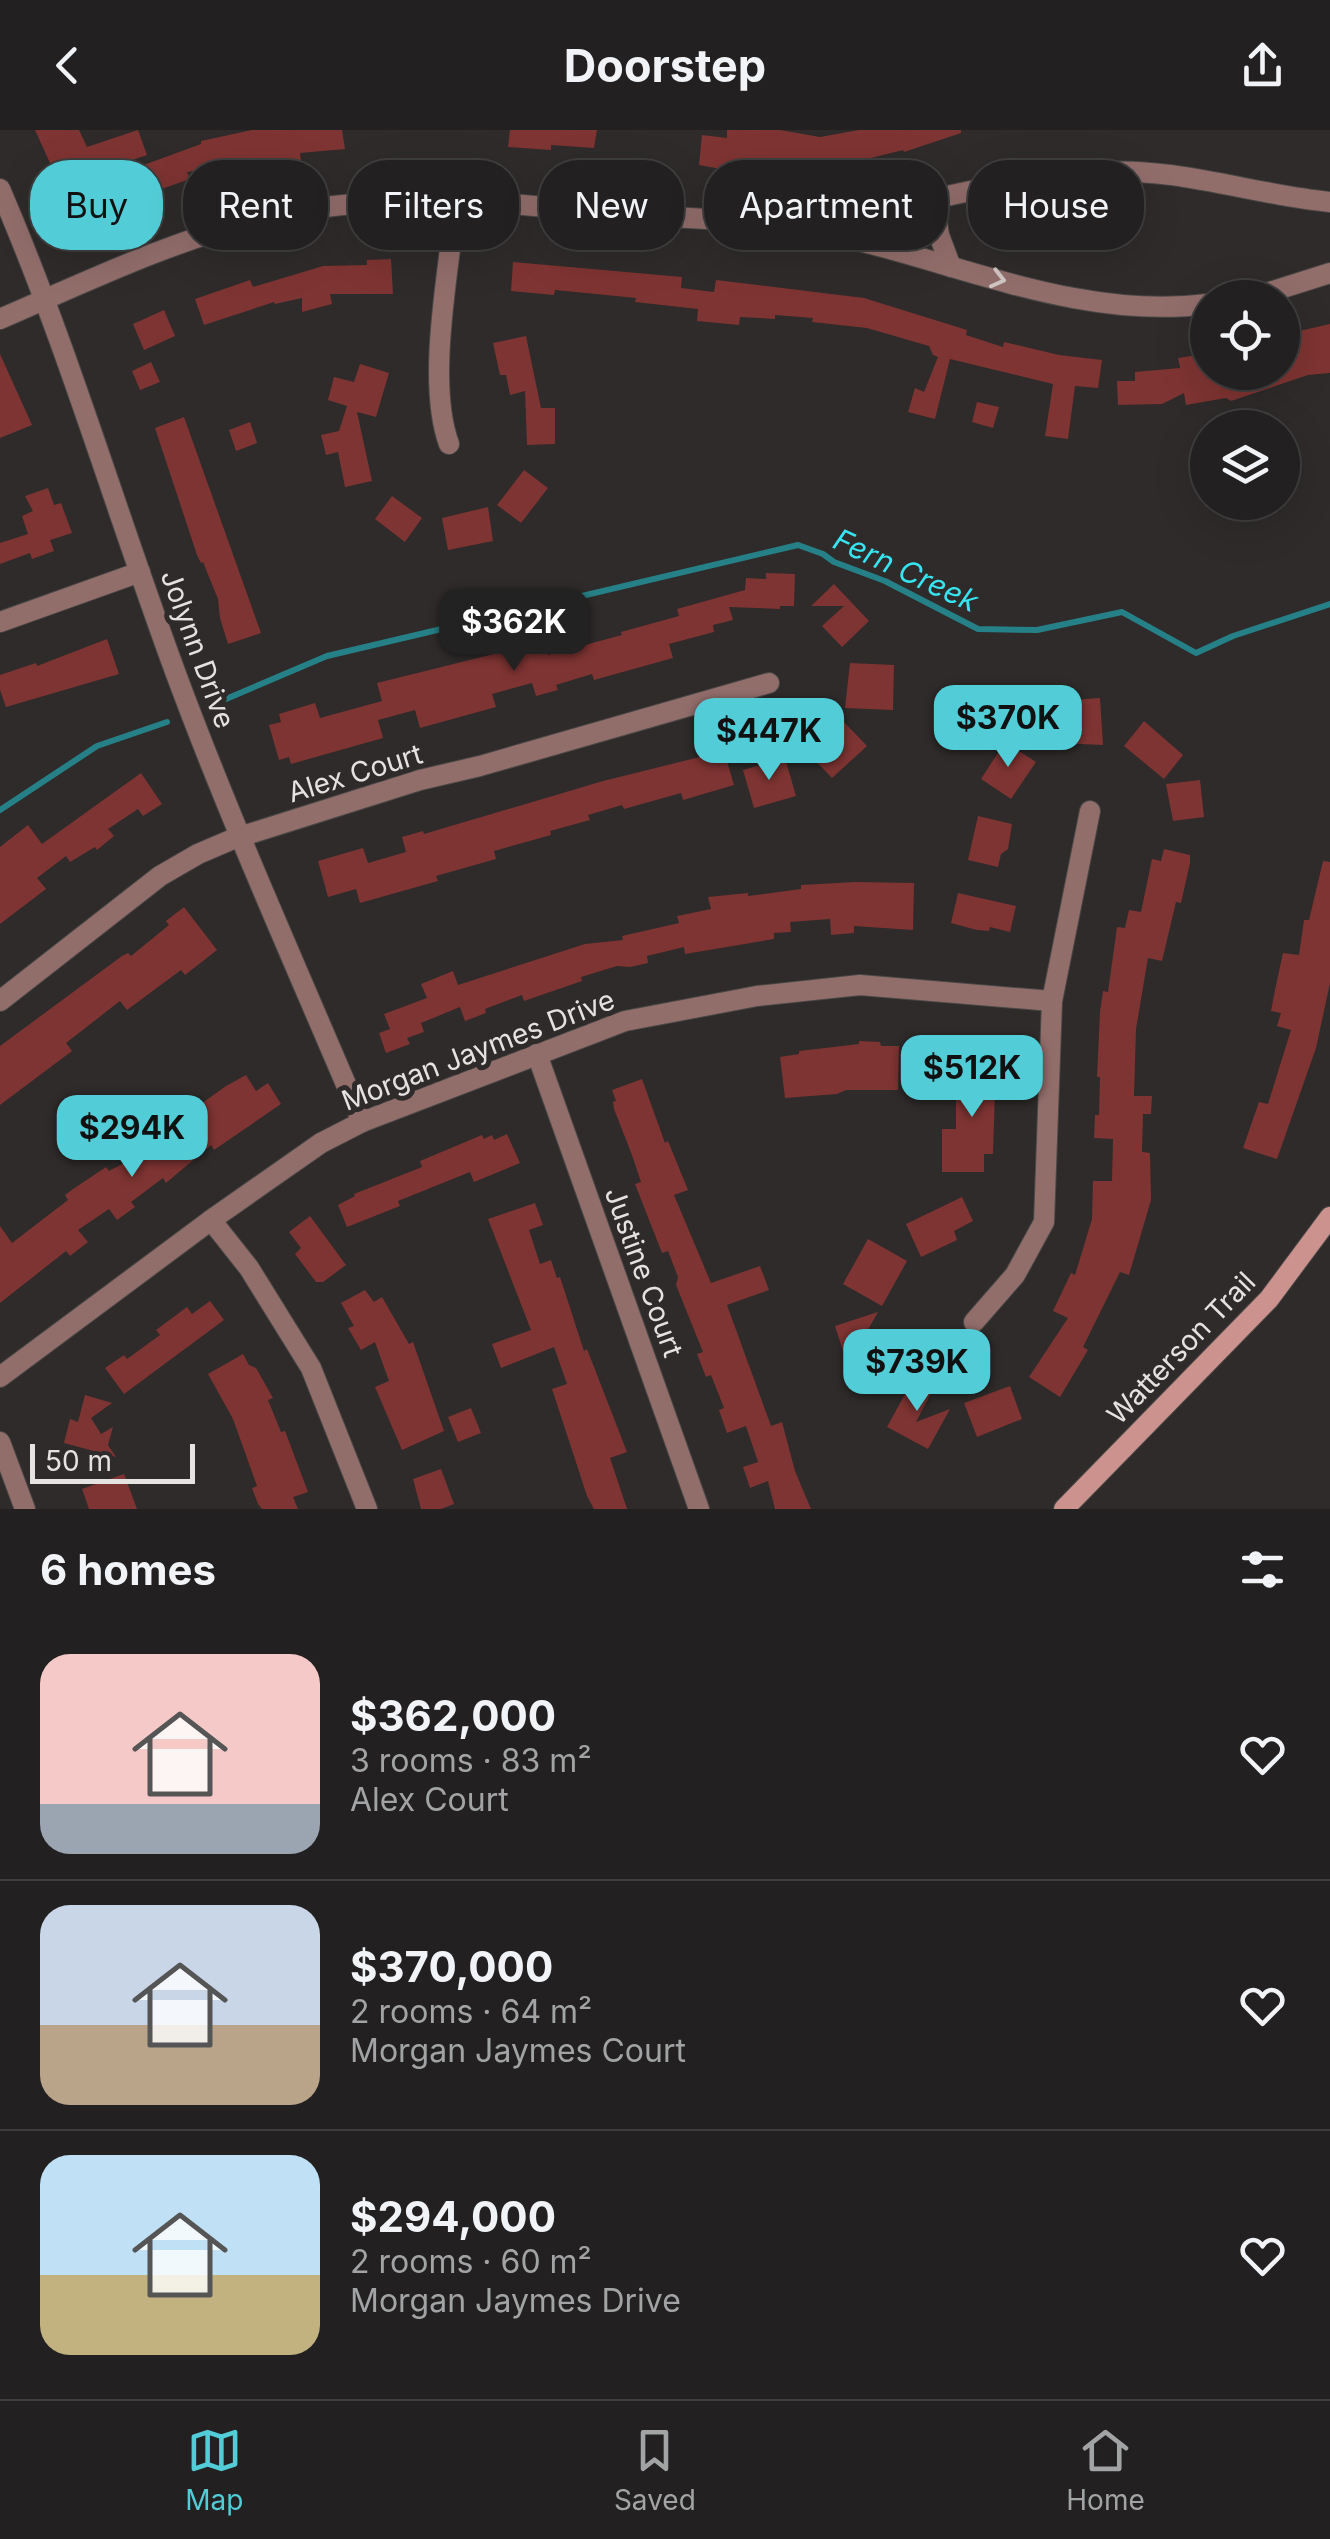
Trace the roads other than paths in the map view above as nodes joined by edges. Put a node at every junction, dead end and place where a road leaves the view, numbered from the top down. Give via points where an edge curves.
1 (0, 189) edge
2 (948, 198) edge
3 (1330, 202) edge
4 (348, 206) edge
5 (519, 206) edge
6 (704, 220) edge
7 (451, 250) edge
8 (887, 250) edge
9 (945, 250) edge
10 (952, 267) junction
11 (1330, 272) edge
12 (1300, 282) edge
13 (44, 300) junction
14 (1190, 307) edge
15 (0, 319) edge
16 (449, 444) dead end
17 (140, 572) junction
18 (0, 622) edge
19 (769, 683) dead end
20 (1090, 810) dead end
21 (240, 837) junction
22 (0, 1001) edge
23 (1052, 1001) junction
24 (537, 1054) junction
25 (362, 1122) junction
26 (1330, 1217) edge
27 (211, 1220) junction
28 (974, 1322) dead end
29 (0, 1377) edge
30 (0, 1442) edge
31 (25, 1509) edge
32 (367, 1509) edge
33 (699, 1509) edge
34 (1064, 1509) edge

1 - 13 street, Jolynn Drive
2 - 3 street via 1106,171 1212,180
4 - 13 street via 265,218 166,248
5 - 6 street
7 - 16 street via 440,349 441,422
8 - 10 street
9 - 10 street
10 -> 14 street via 1099,304
11 - 12 street
13 - 15 street
13 - 17 street, Jolynn Drive
17 - 18 street
17 - 21 street, Jolynn Drive
19 - 21 street, Alex Court
20 - 23 street
21 - 22 street, Alex Court via 160,876
21 - 25 street, Jolynn Drive
23 - 24 street, Morgan Jaymes Drive via 860,984 625,1021
23 - 28 street via 1044,1222 1015,1275
24 - 25 street, Morgan Jaymes Drive
24 - 33 street, Justine Court
25 - 27 street, Morgan Jaymes Drive
26 - 34 main road, Watterson Trail via 1269,1299
27 - 29 street, Morgan Jaymes Drive
27 - 32 street via 310,1368
30 - 31 street

